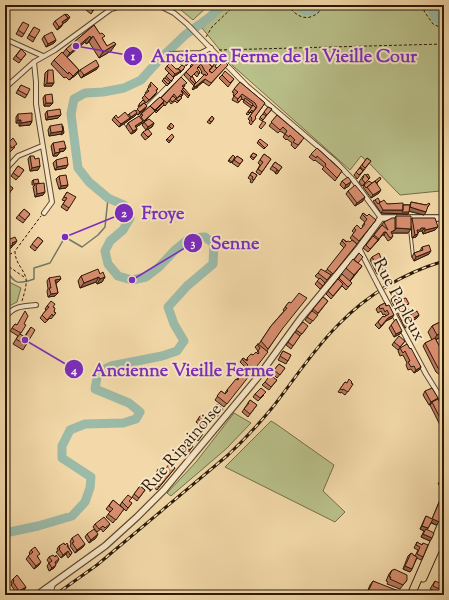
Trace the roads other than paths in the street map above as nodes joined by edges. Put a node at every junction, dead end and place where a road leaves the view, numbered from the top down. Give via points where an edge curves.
1 (116, 5) edge
2 (150, 5) edge
3 (110, 7) edge
4 (5, 39) edge
5 (211, 48) junction
6 (201, 53) junction
7 (171, 54) dead end
8 (43, 56) junction
9 (34, 62) junction
10 (5, 88) edge
11 (126, 124) edge
12 (42, 146) junction
13 (5, 170) edge
14 (44, 213) road end
15 (408, 217) junction
16 (381, 218) junction
17 (444, 218) edge
18 (359, 248) junction
19 (413, 256) edge
20 (36, 305) dead end
21 (5, 318) edge
22 (444, 403) edge
23 (444, 519) edge
24 (444, 531) edge
25 (53, 584) junction
26 (37, 595) edge
27 (50, 595) edge
28 (411, 595) edge
29 (416, 595) edge

1 - 3 street via 115,8
2 - 5 street via 160,6 174,13
3 - 8 street via 55,50
4 - 8 street
5 - 6 street
5 - 16 street via 246,86 340,166
6 - 7 street
6 - 11 street via 144,110
8 - 9 street
9 - 10 street
9 - 12 street
12 - 13 street via 18,156
12 - 14 street via 52,202
15 - 16 street
15 - 17 street
15 - 19 lane
16 - 18 street, Rue Ripainoise
18 - 22 street, Rue Papleux, bridge
18 - 25 street, Rue Ripainoise via 233,409 164,490 105,546
20 - 21 street via 14,308
23 - 28 main road
24 - 29 main road
25 - 26 street, Rue Ripainoise
25 - 27 street

